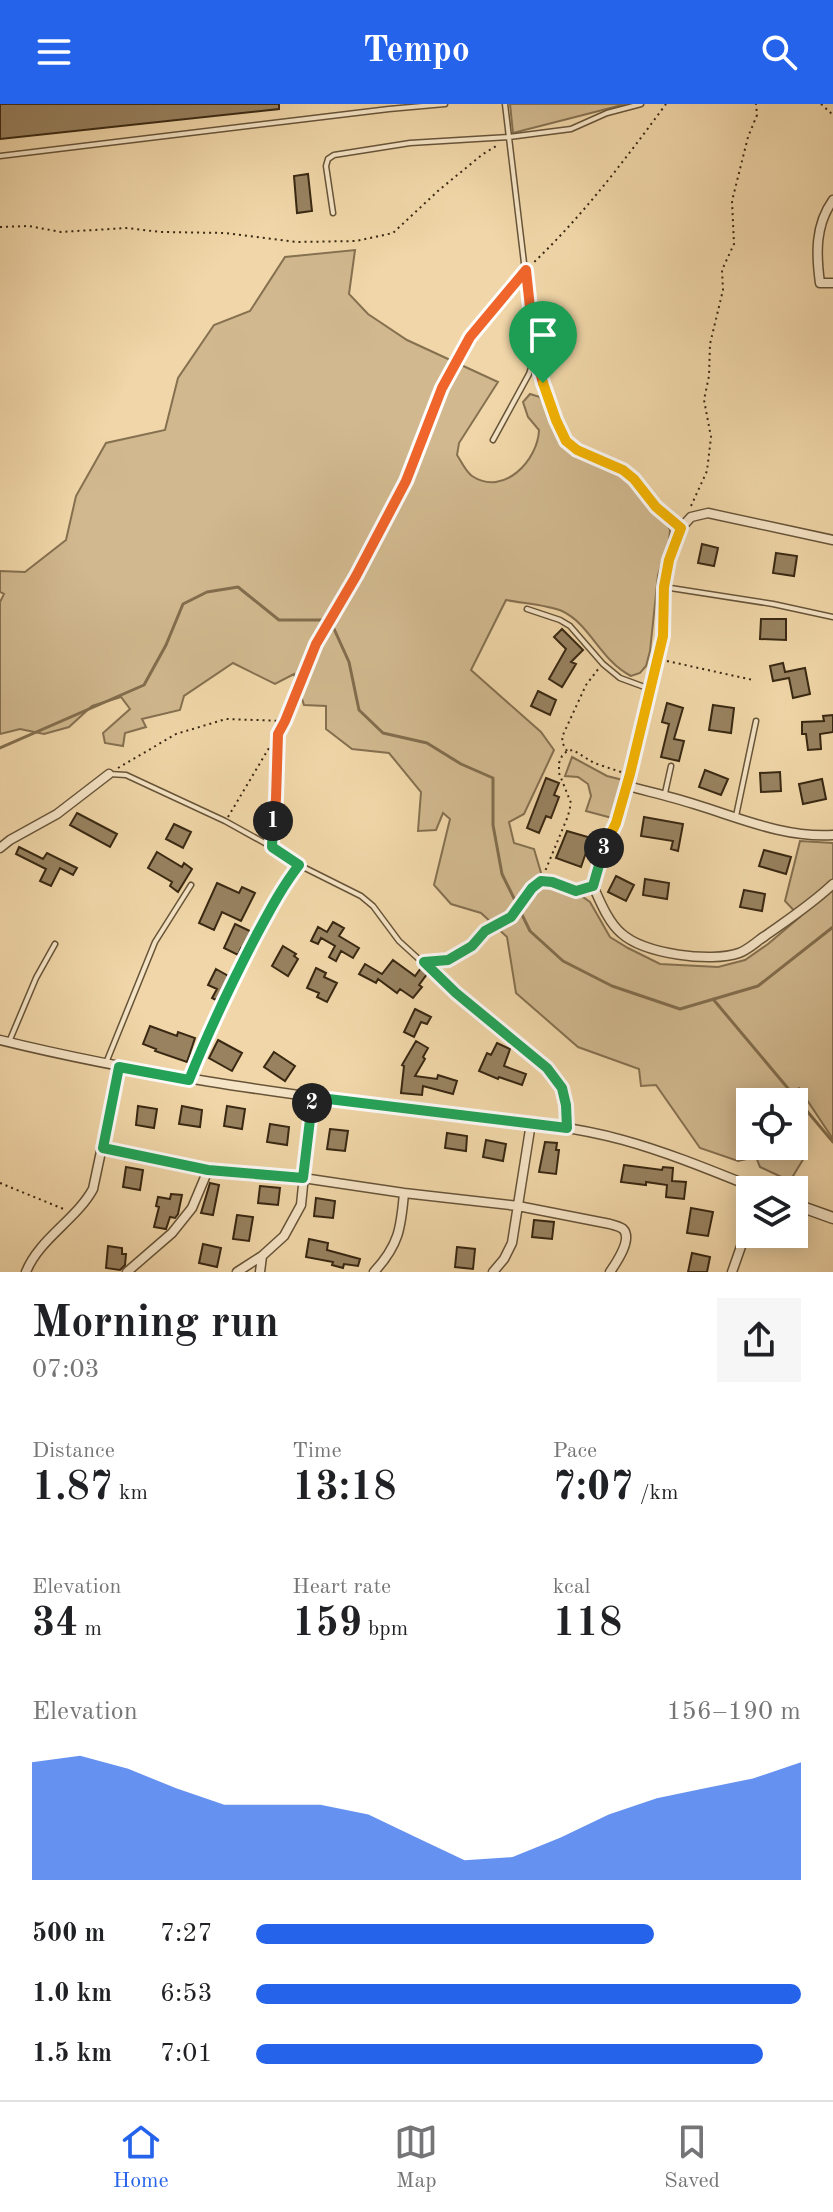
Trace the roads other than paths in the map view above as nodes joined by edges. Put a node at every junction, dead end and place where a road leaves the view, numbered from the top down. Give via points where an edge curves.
1 (445, 104) edge
2 (505, 104) edge
3 (641, 104) edge
4 (509, 138) junction
5 (0, 156) edge
6 (833, 200) edge
7 (333, 213) dead end
8 (833, 283) edge
9 (493, 440) dead end
10 (833, 540) edge
11 (664, 587) junction
12 (527, 609) dead end
13 (833, 617) edge
14 (650, 689) junction
15 (756, 721) dead end
16 (671, 766) dead end
17 (109, 774) joint
18 (628, 786) junction
19 (664, 796) junction
20 (736, 818) junction
21 (833, 835) edge
22 (0, 848) edge
23 (299, 865) junction
24 (833, 884) edge
25 (191, 885) dead end
26 (55, 944) dead end
27 (4, 1041) edge
28 (106, 1064) junction
29 (119, 1067) junction
30 (189, 1080) junction
31 (312, 1097) junction
32 (531, 1123) junction
33 (567, 1128) junction
34 (103, 1148) junction
35 (208, 1170) junction
36 (303, 1178) junction
37 (736, 1180) edge
38 (404, 1193) junction
39 (518, 1206) junction
40 (808, 1209) edge
41 (833, 1218) edge
42 (740, 1248) edge
43 (262, 1256) junction
44 (26, 1272) edge
45 (127, 1272) edge
46 (237, 1272) edge
47 (260, 1272) edge
48 (374, 1272) edge
49 (493, 1272) edge
50 (610, 1272) edge
51 (732, 1272) edge

1 - 5 lane
2 - 4 lane
3 - 4 lane via 571,129
4 - 7 lane via 410,143 334,155 326,166
4 - 9 lane via 535,355
6 - 8 street via 819,227 817,258 820,283
10 - 11 street via 708,513 691,517 674,544
11 - 13 lane
11 - 14 street via 663,636
12 - 14 lane via 570,626 620,678
14 - 18 street
15 - 20 lane
16 - 19 lane
17 - 22 street
17 - 23 lane via 126,775 225,821
18 - 19 street
18 - 24 street via 593,886 622,934 646,946 683,956 741,953
19 - 20 street
20 - 21 street via 809,837
23 - 30 lane via 243,960
23 - 33 lane via 361,896 399,941 547,1068 562,1088
25 - 28 lane via 155,942
26 - 27 lane
27 - 28 street
28 - 29 street
29 - 30 street
29 - 34 street
30 - 31 street
31 - 32 street
31 - 36 street
32 - 33 street
32 - 39 street
33 - 37 street via 625,1140
34 - 35 street
34 - 44 street via 86,1202
35 - 36 street
35 - 45 street via 192,1208
36 - 38 street
36 - 43 street via 301,1205 292,1224
38 - 39 street
38 - 48 street via 396,1244
39 - 49 street via 512,1243
39 - 50 street via 623,1229 624,1249
40 - 41 street
42 - 51 street
43 - 46 street
43 - 47 street

